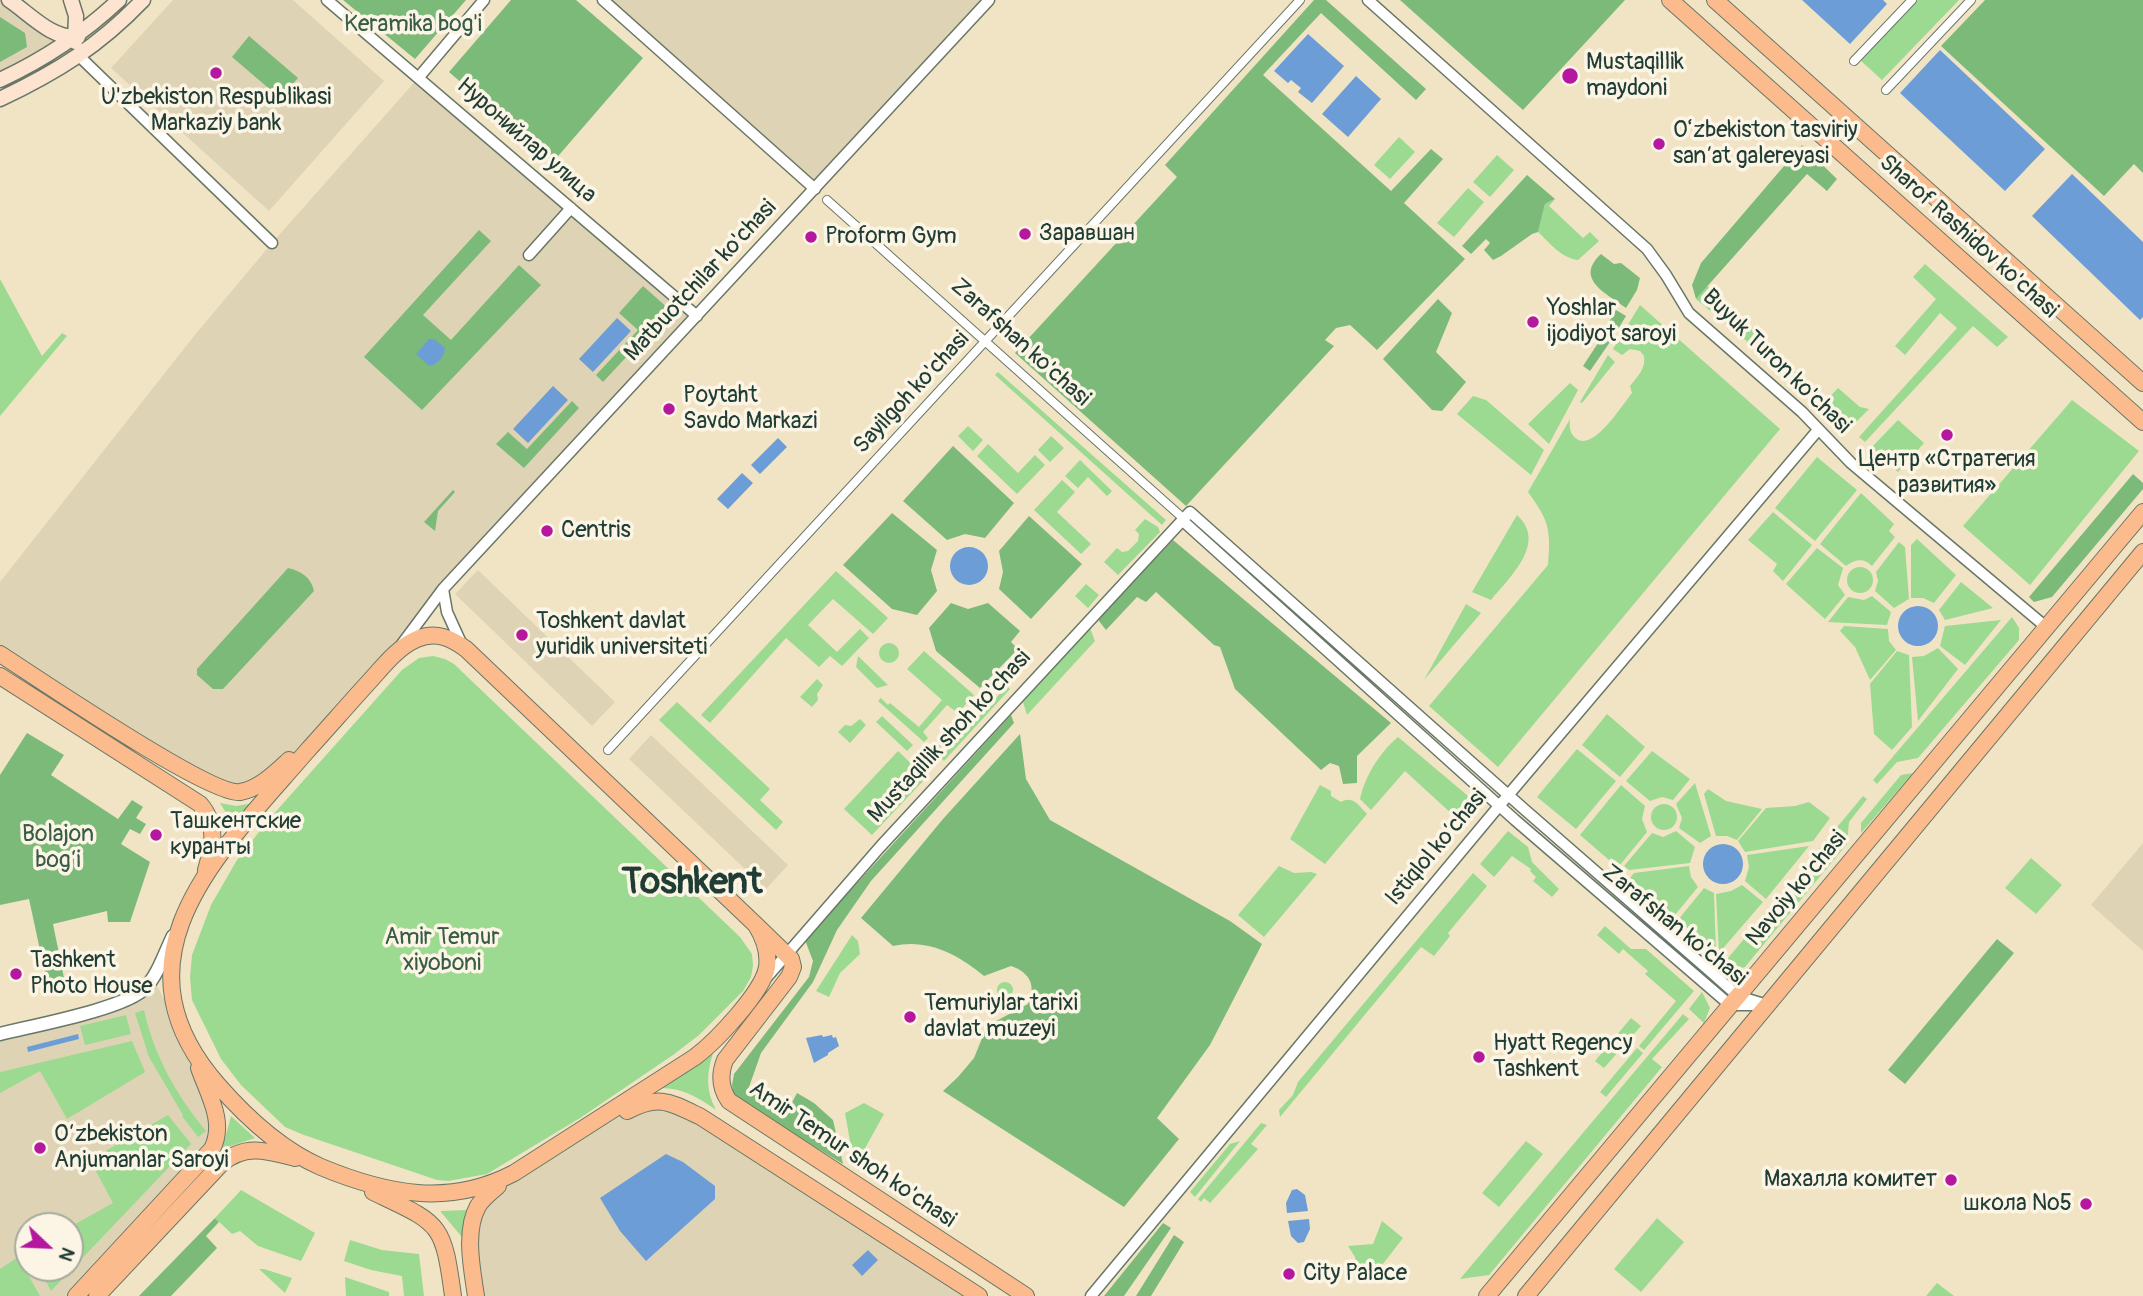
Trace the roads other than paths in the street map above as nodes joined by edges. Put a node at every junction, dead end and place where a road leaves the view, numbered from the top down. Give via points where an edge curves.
1 (30, 0) edge
2 (71, 0) edge
3 (119, 0) edge
4 (143, 0) edge
5 (327, 0) edge
6 (484, 0) edge
7 (603, 0) edge
8 (989, 0) edge
9 (1300, 0) edge
10 (1368, 0) edge
11 (1670, 0) edge
12 (1716, 0) edge
13 (1912, 0) edge
14 (1971, 0) edge
15 (10, 1) edge
16 (47, 27) junction
17 (107, 34) junction
18 (76, 37) junction
19 (49, 56) junction
20 (79, 56) junction
21 (1854, 61) dead end
22 (58, 70) junction
23 (419, 77) junction
24 (0, 80) edge
25 (1886, 90) dead end
26 (1818, 92) junction
27 (0, 99) edge
28 (1797, 115) junction
29 (815, 189) junction
30 (827, 200) dead end
31 (571, 208) junction
32 (272, 243) dead end
33 (529, 255) dead end
34 (697, 316) junction
35 (986, 341) junction
36 (2143, 383) edge
37 (2143, 422) edge
38 (1818, 430) junction
39 (2143, 512) edge
40 (1186, 517) junction
41 (2143, 552) edge
42 (443, 589) junction
43 (2046, 627) junction
44 (463, 647) junction
45 (399, 649) junction
46 (0, 654) edge
47 (0, 676) edge
48 (331, 724) junction
49 (608, 750) dead end
50 (1508, 795) junction
51 (1499, 806) junction
52 (203, 879) junction
53 (186, 911) junction
54 (756, 925) junction
55 (786, 954) junction
56 (756, 990) junction
57 (1734, 1001) junction
58 (1767, 1005) junction
59 (0, 1034) edge
60 (192, 1050) junction
61 (547, 1152) junction
62 (319, 1166) junction
63 (514, 1173) junction
64 (76, 1296) edge
65 (97, 1296) edge
66 (453, 1296) edge
67 (475, 1296) edge
68 (979, 1296) edge
69 (1026, 1296) edge
70 (1091, 1296) edge
71 (1487, 1296) edge
72 (1526, 1296) edge

1 - 15 main road via 22,4
2 - 18 main road
3 - 18 main road
4 - 17 main road
5 - 23 street, Нуронийлар улица
6 - 23 street
7 - 29 street
8 - 29 street, Matbuotchilar ko'chasi
9 - 35 street, Sayilgoh ko'chasi
10 - 38 street, Buyuk Turon ko'chasi via 1647,249 1689,313
11 - 28 main road, Sharof Rashidov ko'chasi
12 - 26 main road, Sharof Rashidov ko'chasi
13 - 21 street
14 - 25 street
15 - 16 main road
16 - 18 main road via 63,37
16 - 19 main road via 53,41
17 - 18 main road
17 - 20 main road
18 - 19 main road
18 - 22 main road
19 - 24 main road
20 - 22 main road
20 - 32 street
22 - 27 main road
23 - 31 street, Нуронийлар улица
26 - 28 main road
26 - 36 main road, Sharof Rashidov ko'chasi
28 - 37 main road, Sharof Rashidov ko'chasi
29 - 34 street, Matbuotchilar ko'chasi
30 - 35 street, Zarafshan ko'chasi
31 - 33 street
31 - 34 street, Нуронийлар улица
34 - 42 street, Matbuotchilar ko'chasi
35 - 40 street, Zarafshan ko'chasi
35 - 49 street, Sayilgoh ko'chasi
38 - 43 street, Buyuk Turon ko'chasi
38 - 50 street, Istiqlol ko‘chasi
39 - 43 main road, Navoiy ko'chasi
40 - 50 street, Zarafshan ko'chasi
40 - 51 street, Zarafshan ko'chasi
40 - 55 street, Mustaqillik shoh ko'chasi
41 - 58 main road
42 - 44 street via 447,612
42 - 45 street, Matbuotchilar ko'chasi
43 - 57 main road, Navoiy ko'chasi
44 - 45 main road via 432,635
44 - 54 main road
45 - 48 main road
46 - 48 main road via 188,773 228,791 244,791 265,780
47 - 52 main road via 200,804 213,832
48 - 52 main road
50 - 51 street, Istiqlol ko‘chasi
50 - 57 street, Zarafshan ko'chasi
51 - 57 street, Zarafshan ko'chasi
51 - 70 street, Istiqlol ko‘chasi
52 - 53 main road
53 - 59 street via 138,995
53 - 60 main road via 170,964 171,995 178,1024
54 - 55 main road
54 - 56 main road via 768,962
55 - 56 street, Mustaqillik shoh ko'chasi
55 - 69 main road, Amir Temur shoh ko'chasi via 793,967 789,977 723,1063 721,1083 727,1099
56 - 61 main road via 703,1051
57 - 58 street, Zarafshan ko'chasi
57 - 71 main road, Navoiy ko'chasi
58 - 72 main road
60 - 62 main road via 243,1110 280,1142
60 - 64 main road via 218,1120 216,1141
61 - 63 main road
61 - 68 main road, Amir Temur shoh ko'chasi via 641,1103 673,1105 719,1128
62 - 63 main road via 396,1190 440,1194 473,1190
62 - 65 main road via 261,1149 232,1156
62 - 66 main road via 430,1222 446,1250
63 - 67 main road via 483,1199 475,1213 471,1255

